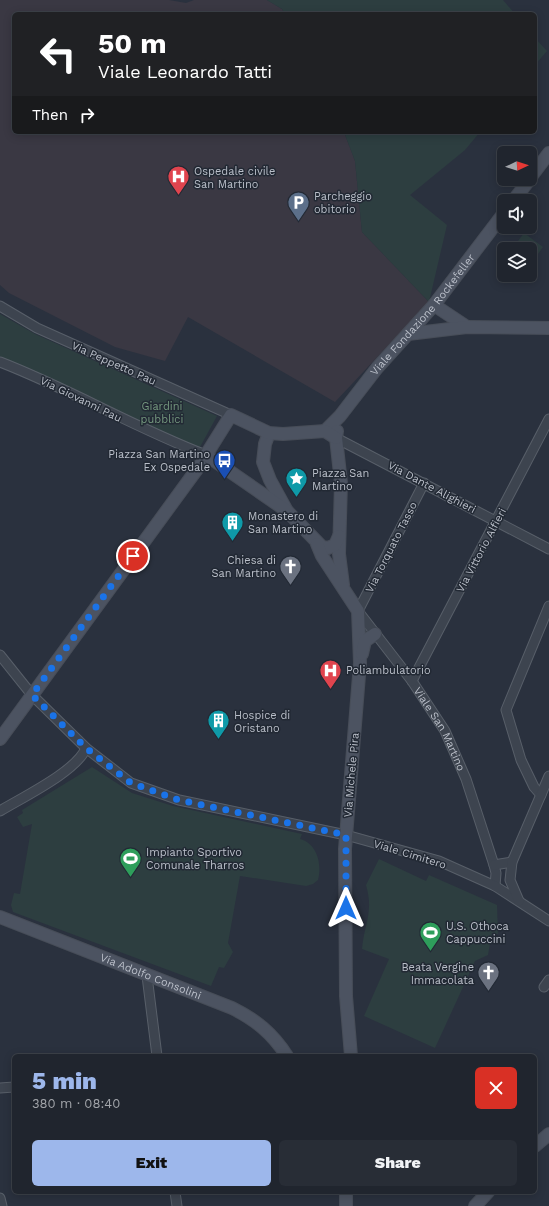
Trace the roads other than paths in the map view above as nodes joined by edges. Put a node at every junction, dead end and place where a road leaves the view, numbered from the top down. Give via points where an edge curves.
1 (549, 153) edge
2 (537, 169) edge
3 (525, 186) edge
4 (518, 194) edge
5 (497, 221) edge
6 (434, 305) junction
7 (0, 306) edge
8 (468, 327) junction
9 (549, 328) edge
10 (408, 334) junction
11 (0, 362) edge
12 (231, 415) junction
13 (340, 416) junction
14 (549, 418) edge
15 (324, 431) junction
16 (269, 433) junction
17 (336, 438) junction
18 (203, 460) junction
19 (424, 483) junction
20 (287, 510) junction
21 (496, 521) junction
22 (339, 534) junction
23 (317, 544) junction
24 (549, 549) edge
25 (344, 589) junction
26 (549, 606) edge
27 (358, 611) junction
28 (375, 634) junction
29 (0, 655) edge
30 (360, 663) junction
31 (412, 681) junction
32 (32, 695) junction
33 (0, 739) edge
34 (86, 748) junction
35 (549, 776) edge
36 (541, 795) junction
37 (0, 811) edge
38 (346, 835) junction
39 (512, 862) junction
40 (494, 865) junction
41 (495, 886) junction
42 (519, 901) junction
43 (0, 917) edge
44 (549, 921) edge
45 (147, 976) junction
46 (157, 1054) edge
47 (286, 1054) edge
48 (351, 1054) edge
49 (12, 1087) edge
50 (0, 1088) edge
51 (549, 1134) edge
52 (537, 1144) edge
53 (175, 1194) edge
54 (346, 1194) edge
55 (486, 1194) edge
56 (0, 1198) edge
57 (2, 1206) edge
58 (177, 1206) edge
59 (346, 1206) edge
60 (475, 1206) edge

1 - 2 street
3 - 4 street
5 - 6 street, Viale Fondazione Rockefeller
6 - 8 street
6 - 10 street, Viale Fondazione Rockefeller
7 - 12 street, Via Peppetto Pau via 37,328
8 - 9 street
8 - 10 street
10 - 13 street, Viale Fondazione Rockefeller via 377,368
11 - 18 street, Via Giovanni Pau via 76,395
12 - 16 street
12 - 18 street
13 - 15 street, Viale Fondazione Rockefeller
13 - 17 street, Viale Fondazione Rockefeller
14 - 21 street, Via Vittorio Alfieri
15 - 16 street
15 - 17 street
16 - 20 street via 263,462
17 - 19 street, Via Dante Alighieri
17 - 22 street via 341,483
18 - 20 street
18 - 32 street
19 - 21 street, Via Dante Alighieri
19 - 27 street, Via Torquato Tasso
20 - 23 street
21 - 24 street, Via Dante Alighieri
21 - 31 street, Via Vittorio Alfieri
22 - 23 street via 337,542 332,547
22 - 25 street
23 - 25 street
25 - 27 street, Viale San Martino
26 - 36 street via 506,710 522,760 534,787
27 - 28 street, Viale San Martino
27 - 30 street, Via Michele Pira
28 - 30 street, Via Michele Pira via 365,641
28 - 31 street, Viale San Martino
29 - 32 street, Viale Cimitero
30 - 38 street, Via Michele Pira
31 - 40 street, Viale San Martino via 445,730 466,779
32 - 33 street
32 - 34 street, Viale Cimitero
34 - 37 street via 83,755 68,770
34 - 38 street, Viale Cimitero via 131,783 152,791 186,801
35 - 36 street
36 - 39 street
38 - 41 street, Viale Cimitero via 439,861
38 - 48 street, Via Michele Pira via 346,996
39 - 40 street
39 - 42 street via 510,880
40 - 41 street, Viale San Martino
41 - 42 street
42 - 44 street
43 - 45 street, Via Adolfo Consolini
45 - 46 street
45 - 47 street, Via Adolfo Consolini via 252,1018 279,1043
49 - 50 street
51 - 52 street
53 - 58 street
54 - 59 street
55 - 60 street
56 - 57 street

